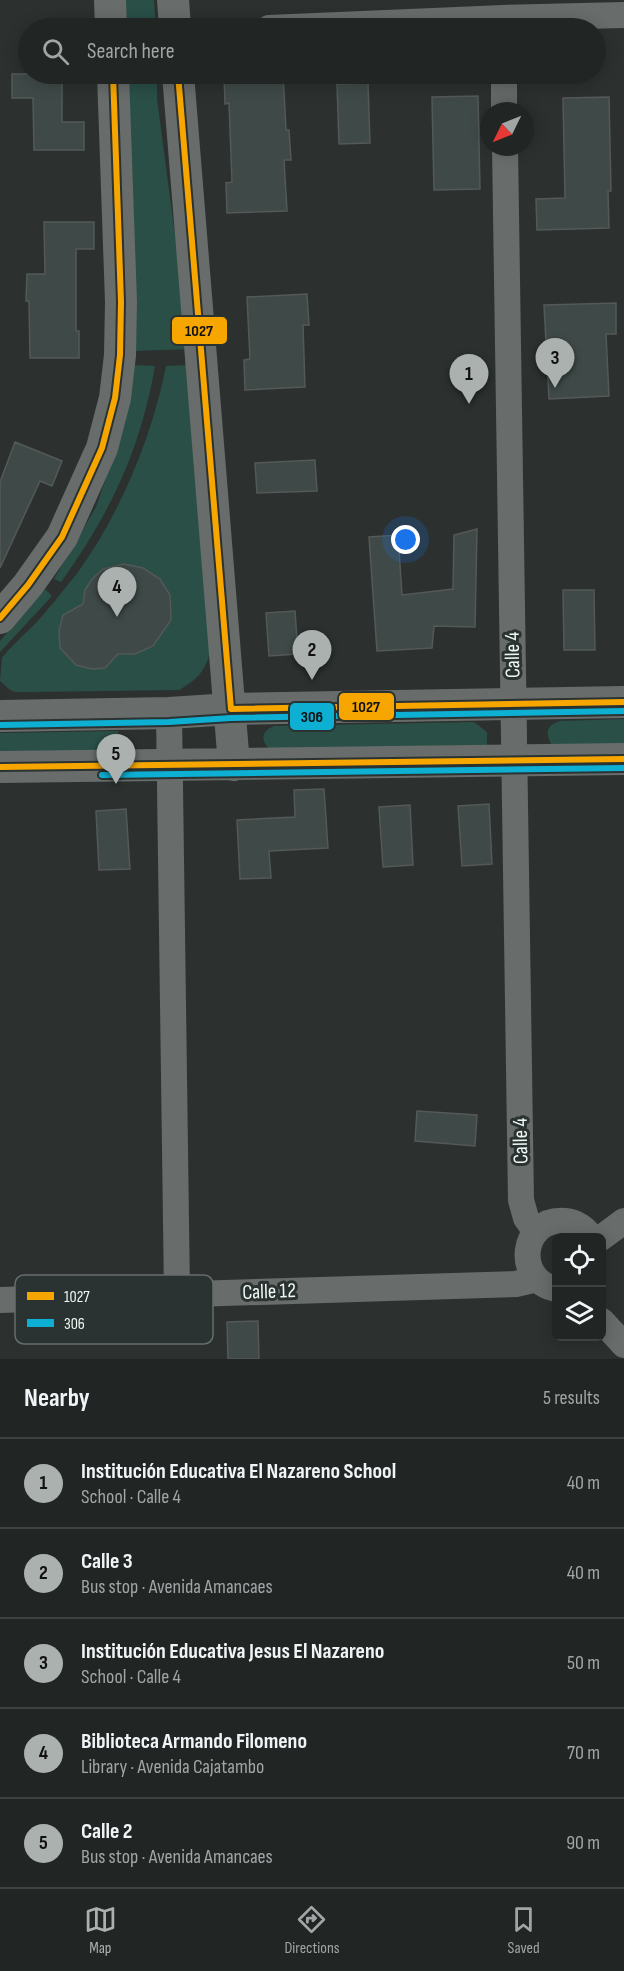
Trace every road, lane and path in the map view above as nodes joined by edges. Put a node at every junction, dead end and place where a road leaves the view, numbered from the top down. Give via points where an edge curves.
1 (110, 0) edge
2 (173, 0) edge
3 (624, 15) edge
4 (111, 18) edge
5 (174, 18) edge
6 (579, 18) edge
7 (113, 84) edge
8 (179, 84) edge
9 (504, 84) edge
10 (504, 102) edge
11 (505, 156) edge
12 (0, 618) edge
13 (624, 702) edge
14 (512, 704) junction
15 (231, 709) junction
16 (169, 713) junction
17 (0, 716) edge
18 (624, 759) edge
19 (514, 760) junction
20 (168, 765) junction
21 (234, 765) junction
22 (0, 767) edge
23 (624, 1221) edge
24 (536, 1232) junction
25 (586, 1233) edge
26 (606, 1234) edge
27 (177, 1275) edge
28 (547, 1284) edge
29 (213, 1293) edge
30 (15, 1299) edge
31 (0, 1300) edge
32 (606, 1325) edge
33 (624, 1345) edge

1 - 4 street
2 - 5 street
3 - 6 street
7 - 12 street via 121,302 115,398 102,448 62,537
8 - 15 street
9 - 10 street
11 - 14 street, Calle 4
13 - 14 street
14 - 15 street
14 - 19 street, Calle 4
15 - 16 street
15 - 21 street
16 - 17 street
16 - 20 street
18 - 19 street
19 - 21 street
19 - 24 street, Calle 4 via 521,1200 526,1218
20 - 21 street
20 - 22 street
20 - 27 street
23 - 26 street
24 - 25 street via 556,1220 579,1225
24 - 28 street via 527,1254 531,1271
28 - 29 street, Calle 12
30 - 31 street, Calle 12
32 - 33 street

